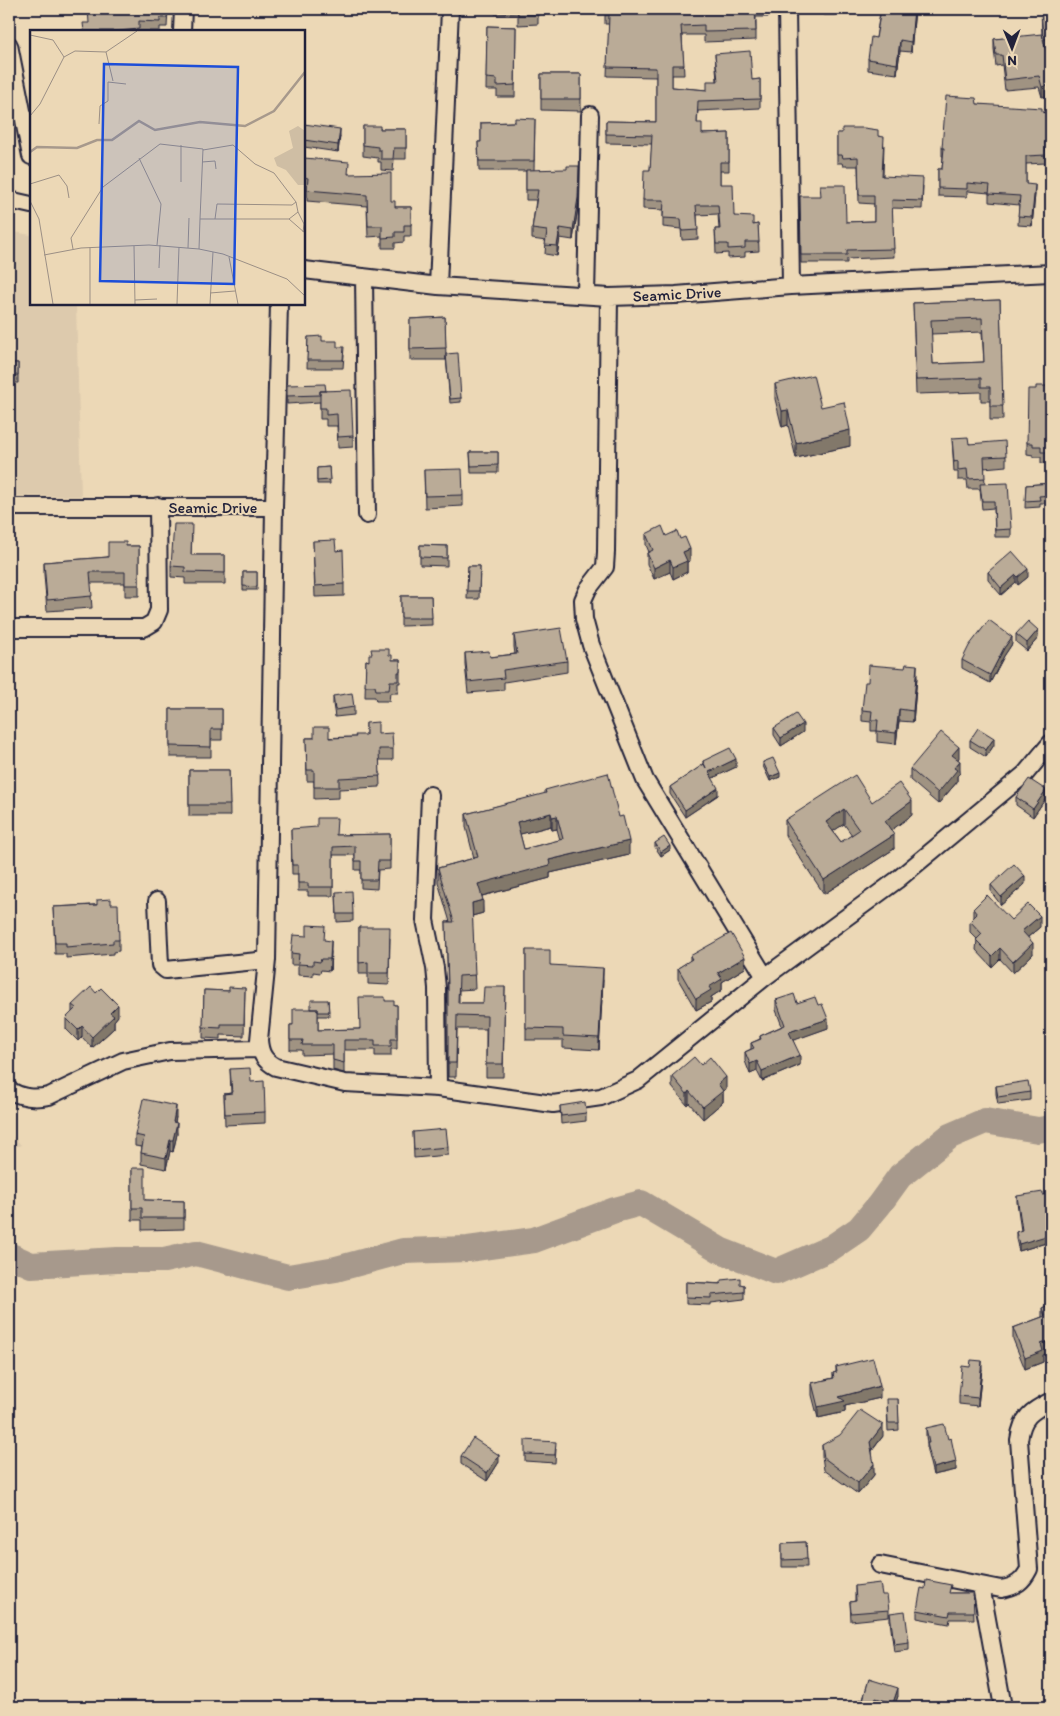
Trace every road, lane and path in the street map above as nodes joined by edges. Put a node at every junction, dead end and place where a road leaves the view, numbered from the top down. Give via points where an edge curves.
1 (183, 9) edge
2 (450, 9) edge
3 (787, 9) edge
4 (182, 30) edge
5 (9, 45) edge
6 (590, 115) dead end
7 (30, 151) edge
8 (9, 200) edge
9 (30, 205) edge
10 (305, 270) edge
11 (1051, 274) edge
12 (364, 277) junction
13 (438, 286) junction
14 (791, 286) junction
15 (586, 295) junction
16 (609, 297) junction
17 (280, 305) edge
18 (9, 506) edge
19 (158, 506) junction
20 (274, 507) junction
21 (367, 515) dead end
22 (9, 628) edge
23 (1051, 743) edge
24 (430, 795) dead end
25 (157, 901) dead end
26 (267, 960) junction
27 (765, 977) junction
28 (259, 1049) junction
29 (438, 1088) junction
30 (9, 1090) edge
31 (1051, 1401) edge
32 (880, 1565) dead end
33 (980, 1586) junction
34 (1003, 1707) edge

1 - 4 street
2 - 13 street
3 - 14 street
5 - 7 street
6 - 15 street
8 - 9 street
10 - 12 street, Seamic Drive
11 - 14 street, Seamic Drive
12 - 13 street, Seamic Drive
12 - 21 street
13 - 15 street, Seamic Drive
14 - 16 street, Seamic Drive
15 - 16 street, Seamic Drive
16 - 27 street via 605,567 583,600 584,619 610,696 645,780
17 - 20 street, Seamic Drive
18 - 19 street, Seamic Drive
19 - 20 street, Seamic Drive
19 - 22 street via 159,610 154,622 144,628
20 - 26 street
23 - 27 street via 1025,774 897,880
24 - 29 street via 424,920 437,988
25 - 26 street via 160,966 166,970
26 - 28 street
27 - 29 street via 638,1080 601,1097 553,1104
28 - 29 street via 268,1063 276,1067 345,1083
28 - 30 street via 170,1051 123,1061 49,1096 38,1098
31 - 33 street via 1027,1416 1019,1440 1029,1568 1025,1577 1011,1588
32 - 33 street
33 - 34 street

